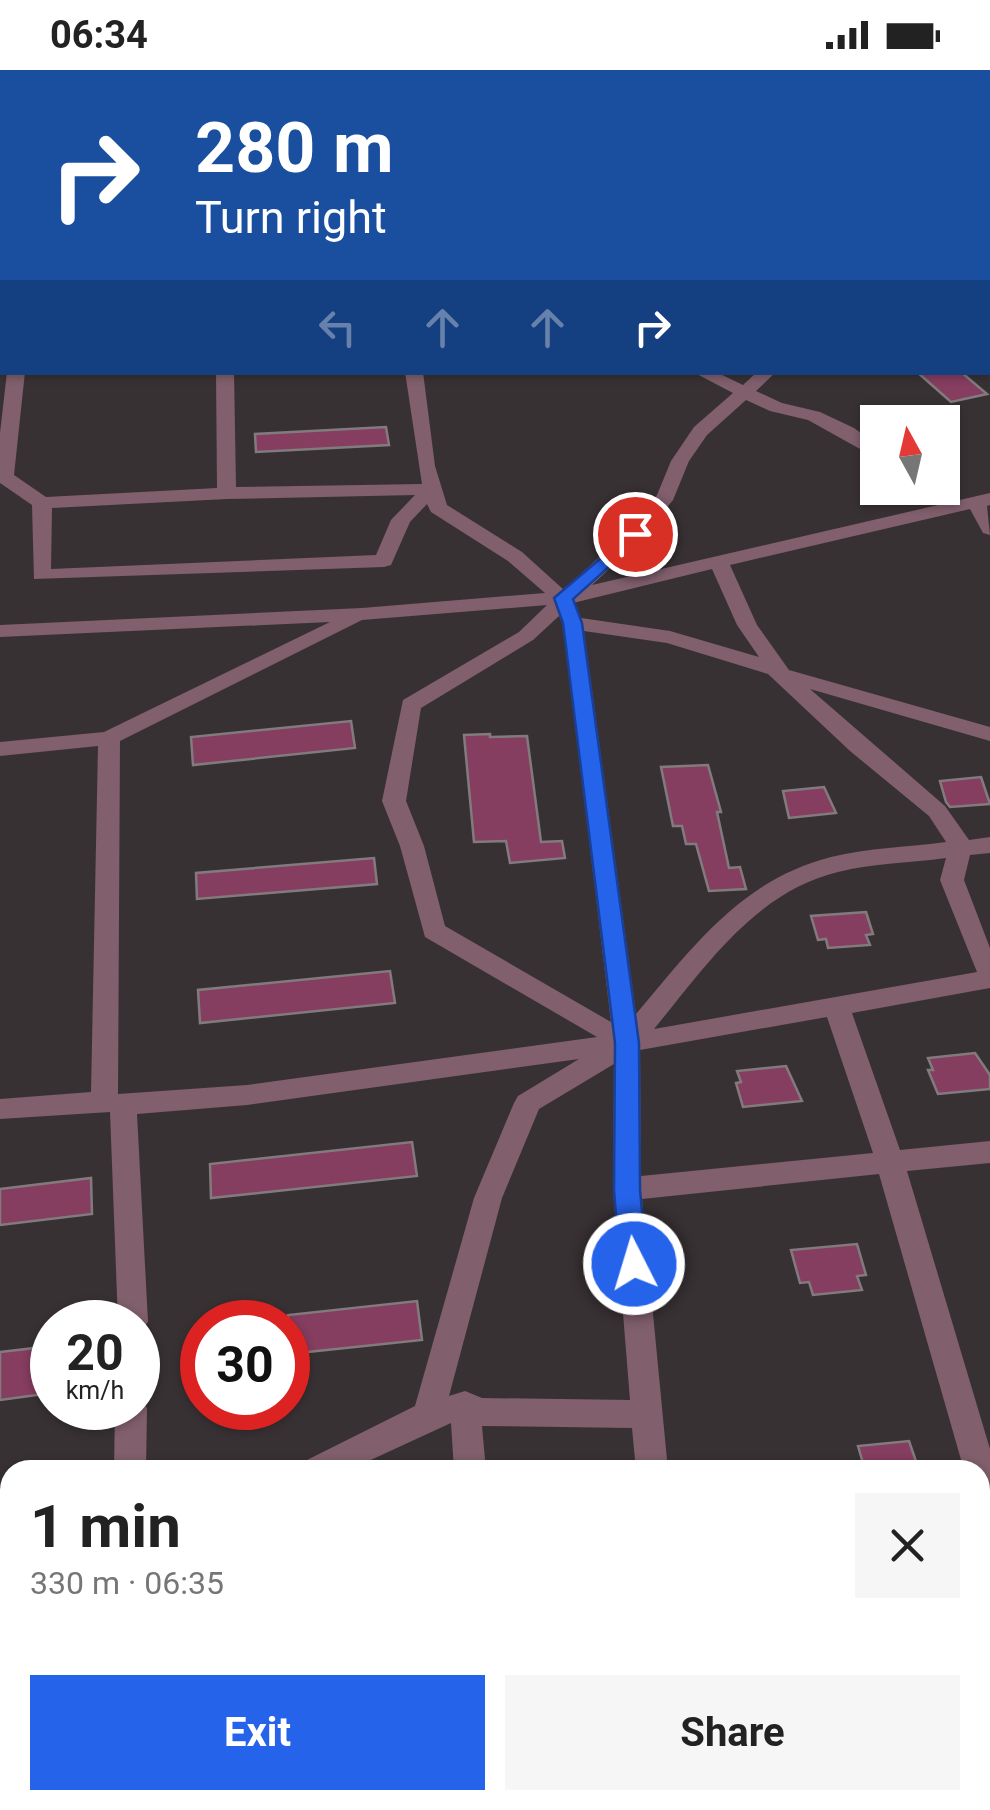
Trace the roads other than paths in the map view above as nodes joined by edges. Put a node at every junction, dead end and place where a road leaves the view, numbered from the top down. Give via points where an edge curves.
1 (683, 70) edge
2 (745, 70) edge
3 (16, 375) edge
4 (225, 375) edge
5 (414, 375) edge
6 (706, 375) edge
7 (765, 375) edge
8 (745, 394) junction
9 (860, 441) edge
10 (432, 488) junction
11 (227, 493) junction
12 (42, 503) junction
13 (978, 503) edge
14 (990, 529) edge
15 (719, 563) junction
16 (219, 594) junction
17 (568, 610) junction
18 (362, 614) junction
19 (0, 631) edge
20 (782, 674) junction
21 (990, 734) edge
22 (110, 738) junction
23 (0, 749) edge
24 (990, 845) edge
25 (961, 846) junction
26 (990, 972) edge
27 (990, 979) edge
28 (836, 1004) junction
29 (627, 1043) junction
30 (114, 1103) junction
31 (0, 1108) edge
32 (990, 1152) edge
33 (890, 1162) junction
34 (627, 1190) junction
35 (131, 1300) edge
36 (465, 1405) junction
37 (428, 1414) junction
38 (648, 1414) junction
39 (131, 1430) edge
40 (130, 1460) edge
41 (338, 1460) edge
42 (469, 1460) edge
43 (651, 1460) edge
44 (977, 1460) edge

1 - 2 street
3 - 12 street via 4,477
4 - 11 street
5 - 10 street
6 - 8 street
7 - 8 street
8 - 9 street via 814,416
8 - 17 street via 700,432 666,496
10 - 11 street
10 - 16 street via 400,520 384,561
10 - 17 street via 438,508 532,566
11 - 12 street
12 - 16 street via 41,575
13 - 14 street
13 - 15 street
15 - 17 street
15 - 20 street via 748,625
16 - 18 street
16 - 19 street
17 - 18 street
17 - 20 street
17 - 29 street
17 - 29 street via 411,705 394,801 434,931
18 - 22 street
20 - 21 street
20 - 25 street via 936,811
22 - 23 street
22 - 30 street
24 - 25 street
25 - 26 street via 952,880
25 - 29 street via 835,864 787,882 728,923
27 - 28 street
28 - 29 street
28 - 33 street
29 - 30 street via 247,1095
29 - 34 street
29 - 37 street via 528,1103 488,1198
30 - 31 street
30 - 35 street
32 - 33 street
33 - 34 street
33 - 44 street
34 - 38 street
36 - 37 street
36 - 38 street via 480,1412
36 - 42 street
37 - 41 street
38 - 43 street
39 - 40 street

